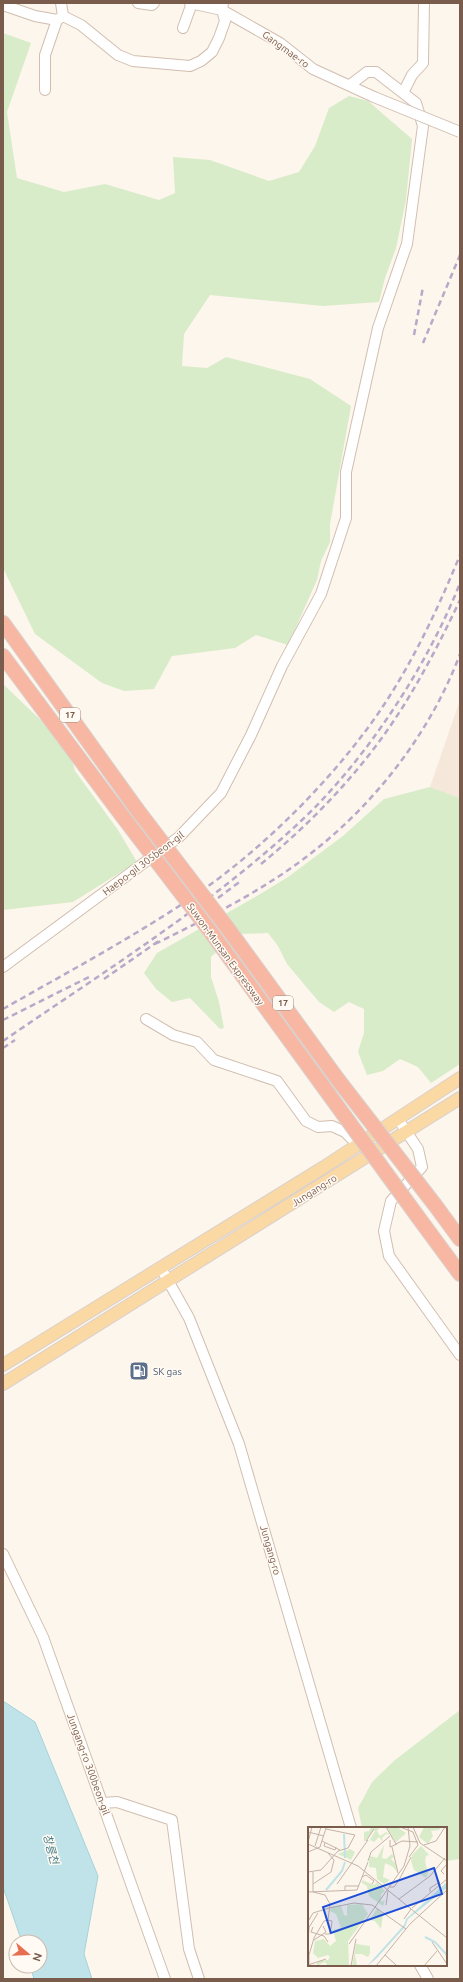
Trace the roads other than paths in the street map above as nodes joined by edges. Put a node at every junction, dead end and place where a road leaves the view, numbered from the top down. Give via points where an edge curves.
1 (61, 3) edge
2 (138, 3) edge
3 (154, 3) edge
4 (191, 3) edge
5 (424, 3) edge
6 (3, 5) edge
7 (223, 7) edge
8 (60, 18) junction
9 (183, 28) dead end
10 (350, 85) junction
11 (44, 90) dead end
12 (403, 93) junction
13 (460, 132) edge
14 (3, 624) edge
15 (3, 656) edge
16 (3, 967) edge
17 (146, 1019) dead end
18 (460, 1078) edge
19 (460, 1098) edge
20 (398, 1119) junction
21 (407, 1132) junction
22 (358, 1145) junction
23 (460, 1239) edge
24 (161, 1268) junction
25 (460, 1274) edge
26 (167, 1280) junction
27 (460, 1355) edge
28 (3, 1366) edge
29 (3, 1384) edge
30 (3, 1554) edge
31 (103, 1803) junction
32 (351, 1827) edge
33 (421, 1966) edge
34 (165, 1979) edge
35 (199, 1979) edge
36 (428, 1979) edge

1 - 8 street
2 - 3 street
4 - 7 street, Gangmae-ro
4 - 9 street, Gangmae-ro
5 - 12 street via 423,63 412,75
6 - 8 street via 34,16
7 - 8 street via 225,21 212,52 190,66 133,61 118,55 81,25
7 - 10 street, Gangmae-ro via 280,43 313,69
8 - 11 street via 45,55
10 - 12 street via 367,72 376,72
10 - 13 street, Gangmae-ro, bridge
12 - 16 street, Haepo-gil 305beon-gil via 416,103 423,126 407,244 378,328 346,472 346,518 322,594 282,666 221,793 179,837
14 - 23 highway, Suwon-Munsan Expressway / 17, bridge via 136,808
15 - 25 highway, Suwon-Munsan Expressway / 17, bridge via 214,935
17 - 22 street via 173,1034 197,1042 214,1060 277,1081 306,1121 318,1127 332,1126 346,1132
18 - 20 main road, Jungang-ro
19 - 21 main road, Jungang-ro
20 - 21 street
20 - 22 main road, Jungang-ro
21 - 26 main road, Jungang-ro
21 - 27 street via 418,1149 422,1167 391,1201 384,1231 389,1256
22 - 24 main road, Jungang-ro
24 - 26 street, Jungang-ro
24 - 28 main road, Jungang-ro
26 - 29 main road, Jungang-ro
26 - 32 street, Jungang-ro via 189,1318 239,1444
30 - 31 street, Jungang-ro 300beon-gil via 43,1637
31 - 34 street, Jungang-ro 300beon-gil
31 - 35 street via 117,1802 172,1820 189,1949
33 - 36 street

